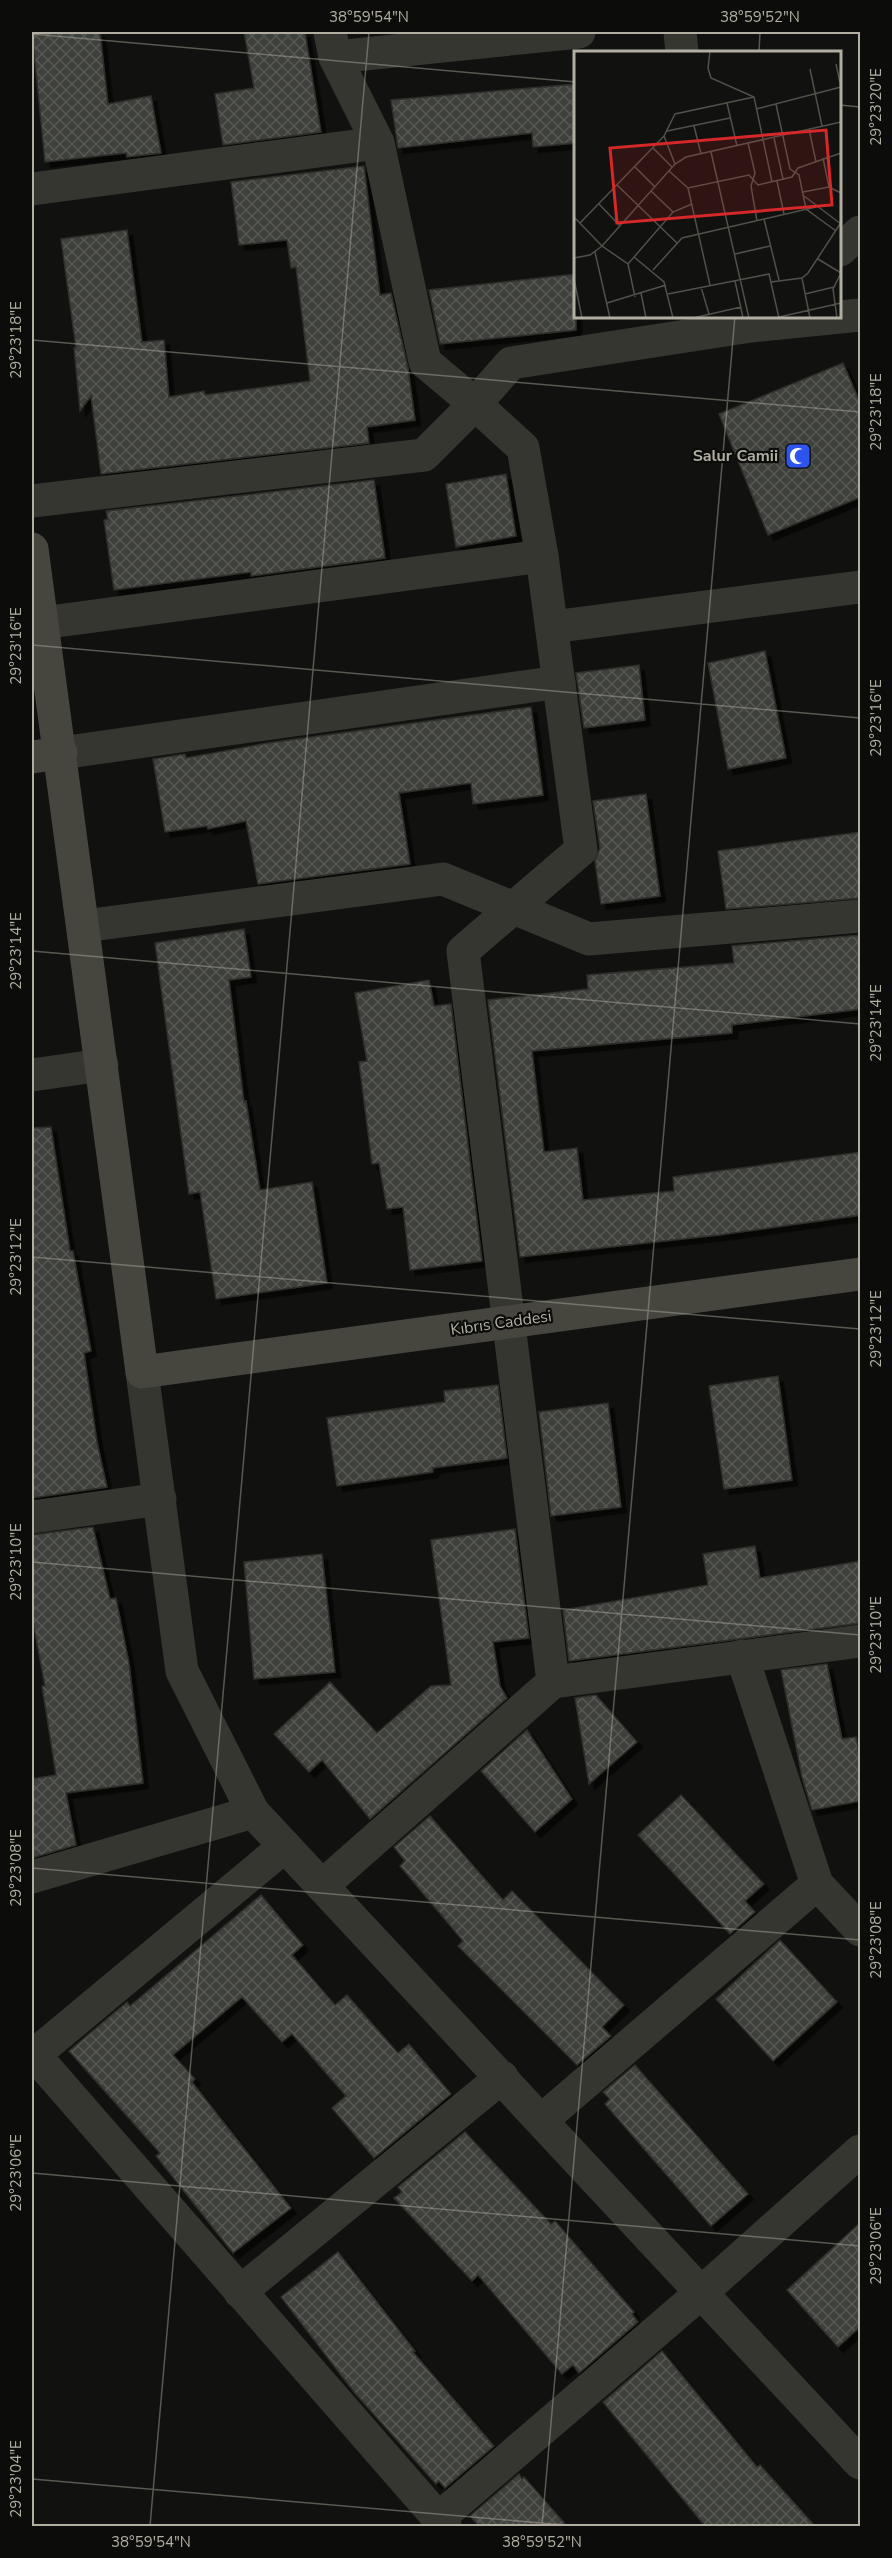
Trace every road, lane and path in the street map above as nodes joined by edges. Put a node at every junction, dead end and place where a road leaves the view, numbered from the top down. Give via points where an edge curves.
1 (579, 32) edge
2 (680, 32) edge
3 (332, 44) edge
4 (682, 51) edge
5 (378, 143) junction
6 (32, 189) edge
7 (861, 232) edge
8 (841, 249) edge
9 (861, 315) edge
10 (841, 316) edge
11 (808, 318) edge
12 (756, 321) edge
13 (716, 324) edge
14 (475, 404) junction
15 (32, 501) edge
16 (32, 549) edge
17 (542, 556) junction
18 (861, 587) edge
19 (42, 623) junction
20 (552, 627) junction
21 (559, 682) junction
22 (46, 755) edge
23 (513, 908) junction
24 (861, 916) edge
25 (84, 926) junction
26 (102, 1065) junction
27 (32, 1075) edge
28 (861, 1274) edge
29 (510, 1322) junction
30 (142, 1372) junction
31 (160, 1499) junction
32 (32, 1517) edge
33 (861, 1641) edge
34 (742, 1656) junction
35 (553, 1682) junction
36 (253, 1812) junction
37 (285, 1846) junction
38 (32, 1877) edge
39 (817, 1884) junction
40 (322, 1886) junction
41 (861, 1930) edge
42 (33, 2054) edge
43 (502, 2077) junction
44 (542, 2120) junction
45 (861, 2151) edge
46 (240, 2292) junction
47 (702, 2292) junction
48 (861, 2463) edge
49 (442, 2522) edge

1 - 3 street
2 - 4 street
3 - 5 street
5 - 6 street
5 - 14 street via 425,362
7 - 8 street
9 - 10 street
11 - 12 street
12 - 13 street
13 - 14 street via 511,363
14 - 15 street via 424,455
14 - 17 street via 523,448
16 - 19 street
17 - 19 street
17 - 20 street
18 - 20 street
19 - 22 street
20 - 21 street
21 - 22 street
21 - 23 street via 582,850
22 - 25 street
23 - 24 street via 589,939
23 - 25 street via 443,879
23 - 29 street via 463,951
25 - 26 street
26 - 27 street
26 - 30 street
28 - 29 street, Kıbrıs Caddesi
29 - 30 street, Kıbrıs Caddesi
29 - 35 street
30 - 31 street
31 - 32 street
31 - 36 street via 182,1671
33 - 34 street
34 - 35 street
34 - 39 street
35 - 40 street
36 - 37 street
36 - 38 street
37 - 40 street
37 - 42 street
39 - 41 street
39 - 44 street
40 - 43 street
42 - 46 street
43 - 44 street
43 - 46 street
44 - 47 street
45 - 47 street
46 - 49 street
47 - 48 street
47 - 49 street

